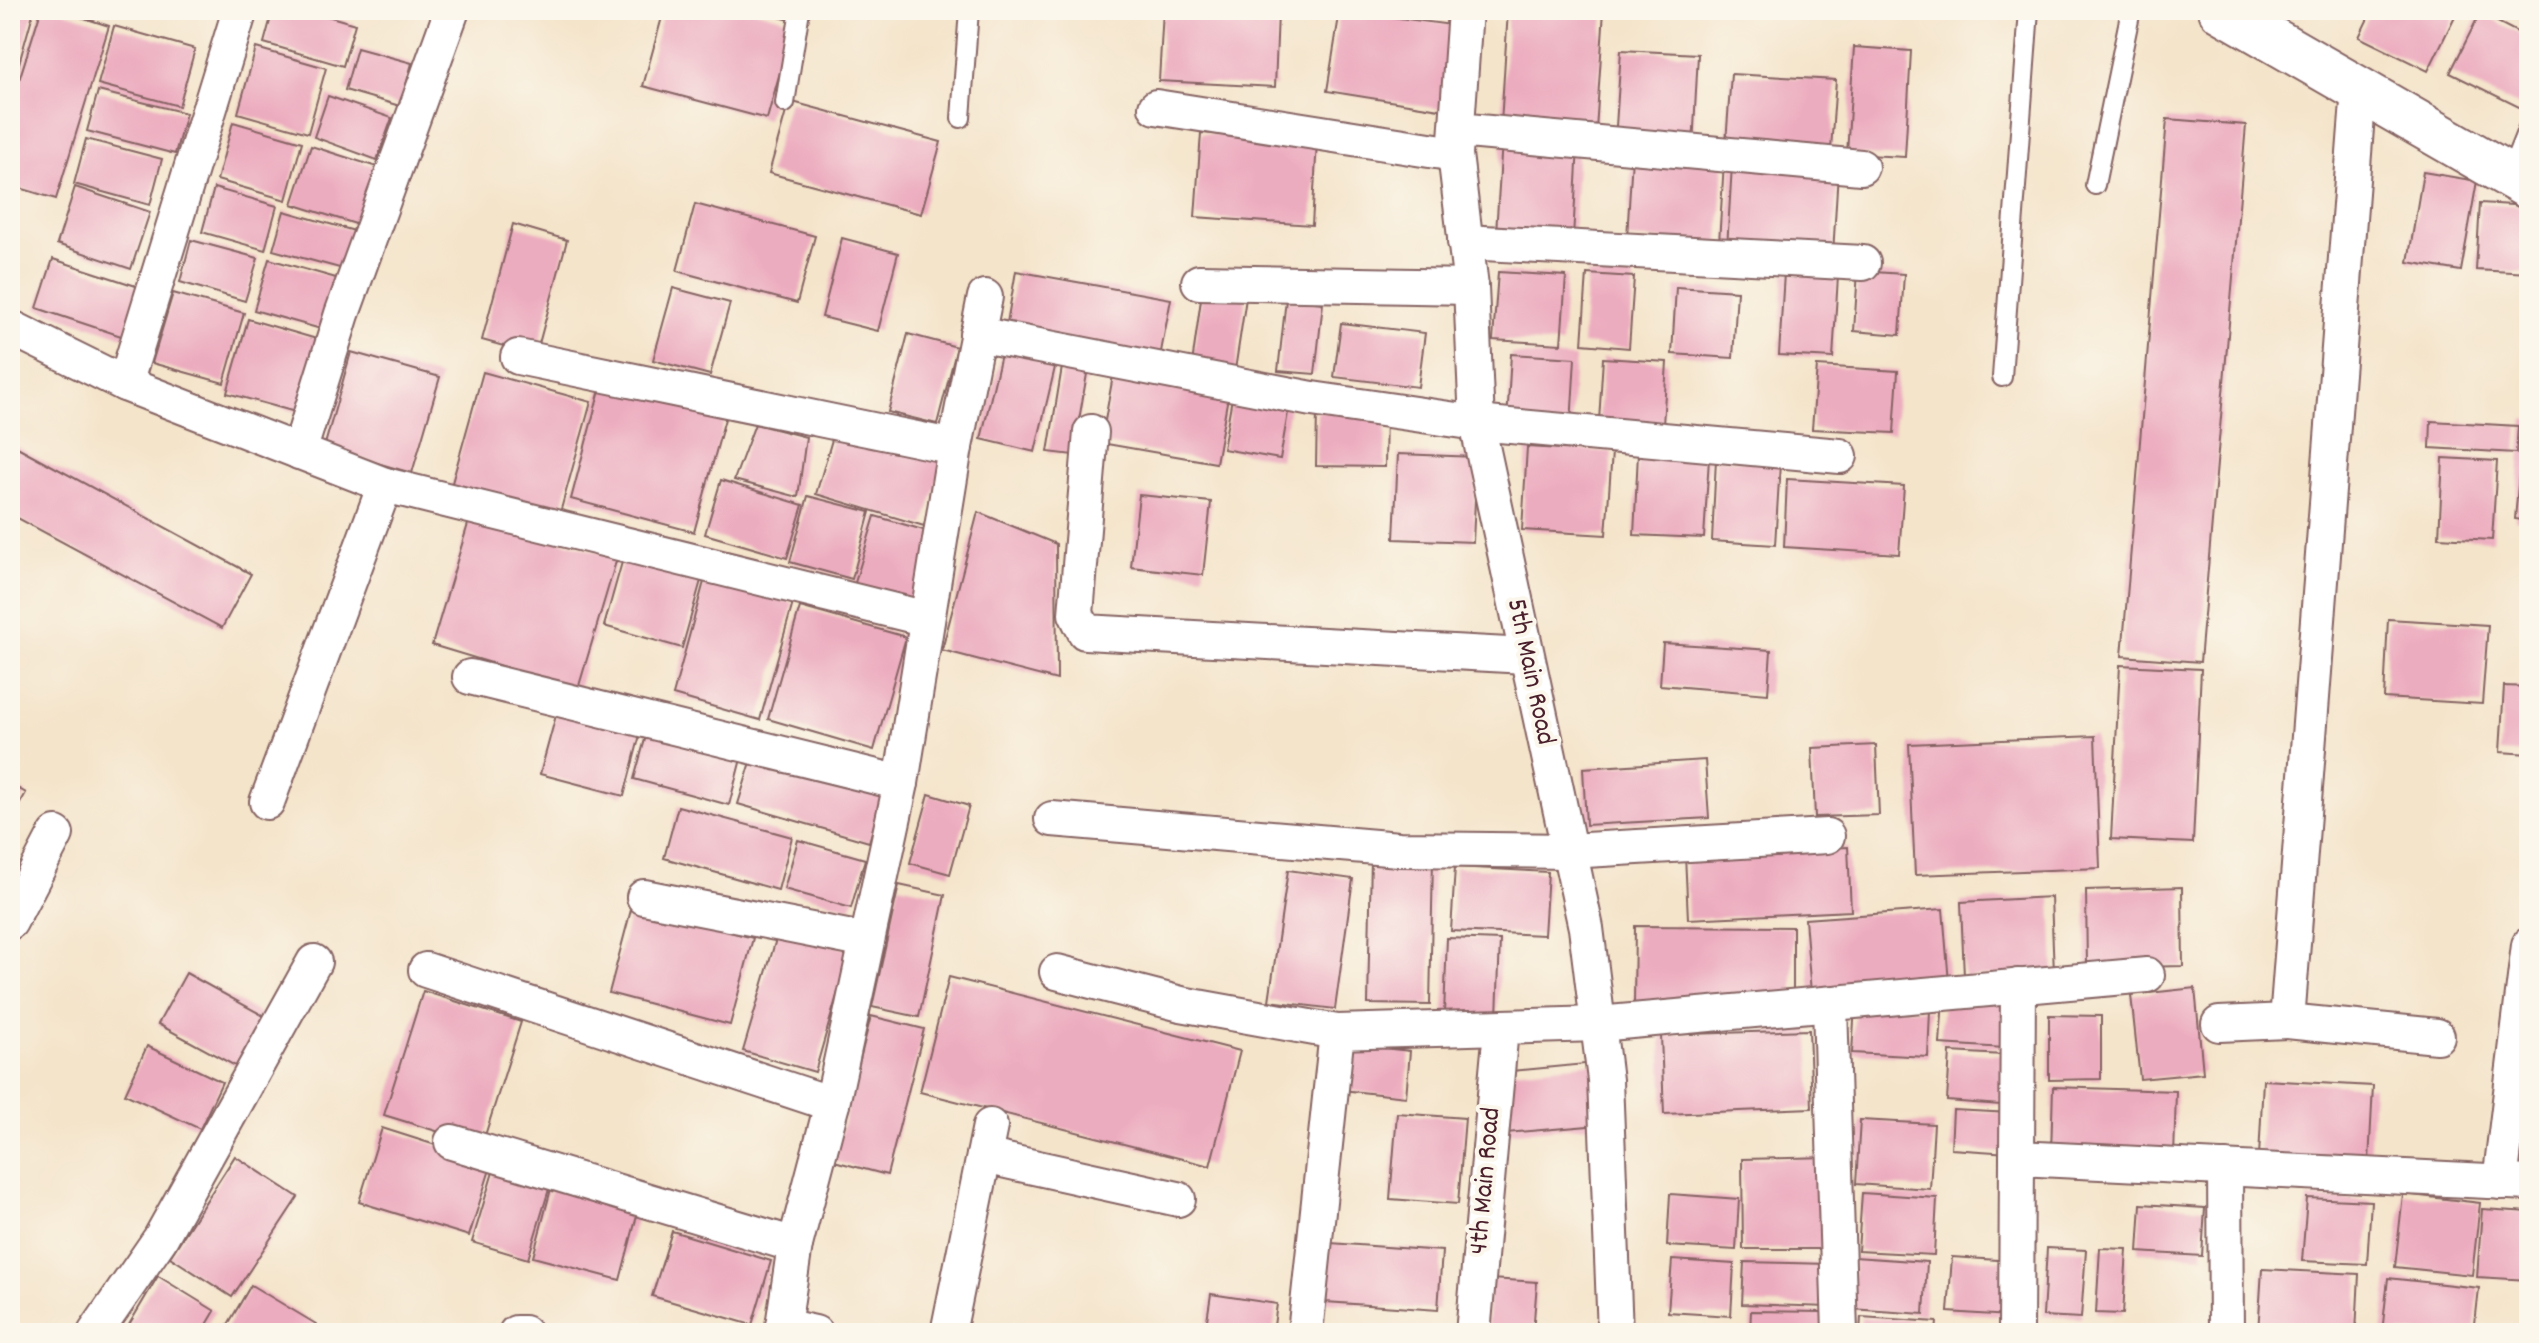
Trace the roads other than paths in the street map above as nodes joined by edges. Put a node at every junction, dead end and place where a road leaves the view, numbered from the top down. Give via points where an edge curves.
1 (240, 10) edge
2 (452, 10) edge
3 (800, 10) edge
4 (969, 10) edge
5 (1465, 10) edge
6 (2029, 10) edge
7 (2131, 10) edge
8 (2221, 10) edge
9 (2359, 89) junction
10 (785, 103) dead end
11 (1156, 107) dead end
12 (961, 118) dead end
13 (2529, 125) edge
14 (1456, 142) junction
15 (1861, 167) dead end
16 (2519, 181) edge
17 (2095, 185) dead end
18 (1465, 242) junction
19 (1863, 263) dead end
20 (1199, 282) dead end
21 (1471, 287) junction
22 (985, 297) dead end
23 (10, 327) edge
24 (977, 334) junction
25 (518, 357) dead end
26 (2002, 377) dead end
27 (125, 384) junction
28 (1477, 423) junction
29 (1091, 432) dead end
30 (955, 447) junction
31 (299, 452) junction
32 (1840, 456) dead end
33 (385, 485) junction
34 (927, 619) junction
35 (1526, 656) junction
36 (470, 677) dead end
37 (901, 783) junction
38 (267, 802) dead end
39 (1052, 819) dead end
40 (56, 834) dead end
41 (1827, 836) dead end
42 (1568, 851) junction
43 (644, 897) dead end
44 (10, 922) edge
45 (867, 941) junction
46 (2529, 945) edge
47 (314, 962) dead end
48 (426, 970) dead end
49 (1057, 972) dead end
50 (2147, 975) dead end
51 (2018, 986) junction
52 (1830, 1006) junction
53 (2287, 1021) junction
54 (1598, 1024) junction
55 (2219, 1024) dead end
56 (1501, 1029) junction
57 (1337, 1032) junction
58 (2437, 1036) dead end
59 (832, 1104) junction
60 (452, 1142) dead end
61 (2017, 1158) junction
62 (2225, 1168) junction
63 (2515, 1182) edge
64 (1178, 1199) dead end
65 (795, 1245) junction
66 (793, 1331) edge
67 (95, 1333) edge
68 (516, 1333) edge
69 (524, 1333) edge
70 (948, 1333) edge
71 (1305, 1333) edge
72 (1473, 1333) edge
73 (1615, 1333) edge
74 (1840, 1333) edge
75 (2016, 1333) edge
76 (2226, 1333) edge

1 - 27 street
2 - 31 street via 342,314
3 - 10 lane
4 - 12 lane
5 - 14 street, 5th Main Road
6 - 26 lane
7 - 17 lane
8 - 9 street
9 - 16 street
9 - 53 street
11 - 14 street
13 - 16 lane
14 - 15 street
14 - 18 street, 5th Main Road
18 - 19 street
18 - 21 street, 5th Main Road
20 - 21 street
21 - 28 street, 5th Main Road
22 - 24 street
23 - 27 street
24 - 28 street via 1312,399
24 - 30 street
25 - 30 street
27 - 31 street
28 - 32 street
28 - 35 street, 5th Main Road
29 - 35 street via 1076,614 1085,632
30 - 34 street
31 - 33 street
33 - 34 street
33 - 38 street
34 - 37 street
35 - 42 street, 5th Main Road
36 - 37 street
37 - 45 street
39 - 42 street via 1399,849
40 - 44 street
41 - 42 street
42 - 54 street, 5th Main Road via 1586,928
43 - 45 street
45 - 59 street
46 - 63 street
47 - 67 street via 160,1239
48 - 59 street
49 - 57 street via 1181,1004
50 - 51 street
51 - 52 street
51 - 61 street
52 - 54 street
52 - 74 street
53 - 55 street
53 - 58 street
54 - 56 street
54 - 73 street, 5th Main Road
56 - 57 street
56 - 72 street, 4th Main Road
57 - 71 street
59 - 65 street
60 - 65 street
61 - 62 street
61 - 75 street
62 - 63 street
62 - 76 street
64 - 70 street via 987,1141
65 - 66 street
68 - 69 street

